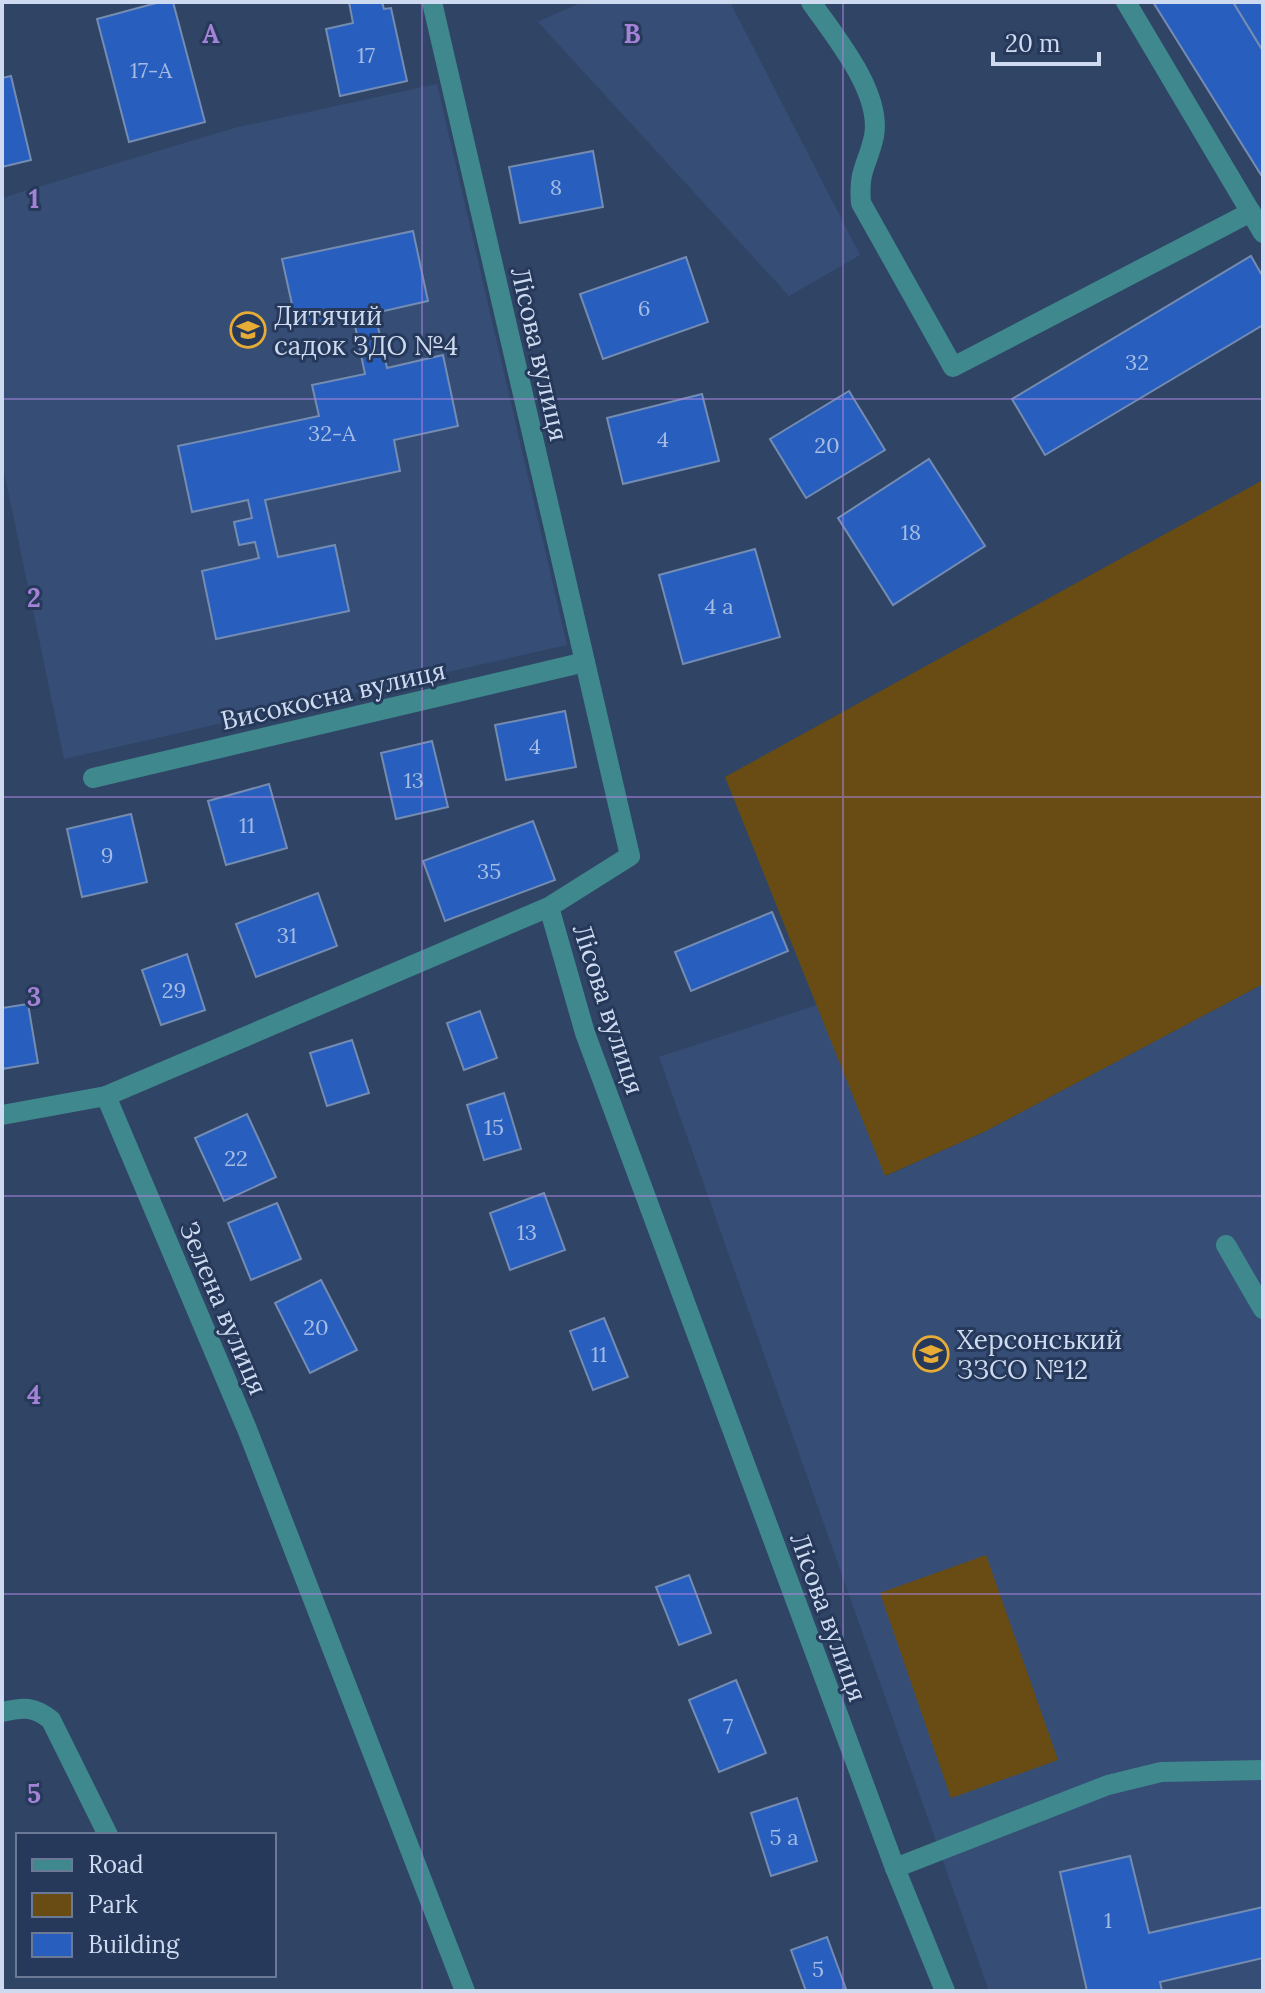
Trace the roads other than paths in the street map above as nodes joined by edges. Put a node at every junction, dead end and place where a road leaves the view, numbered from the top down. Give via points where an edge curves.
1 (432, 2) edge
2 (811, 2) edge
3 (1126, 2) edge
4 (1251, 212) junction
5 (1263, 233) edge
6 (585, 662) junction
7 (93, 778) dead end
8 (549, 907) junction
9 (106, 1096) junction
10 (2, 1115) edge
11 (1226, 1245) dead end
12 (1263, 1309) edge
13 (2, 1712) edge
14 (1263, 1770) edge
15 (107, 1833) edge
16 (895, 1868) junction
17 (465, 1991) edge
18 (945, 1991) edge

1 - 6 street, Лісова вулиця
2 - 4 street via 847,54 875,115 874,137 859,183 861,203 953,367
3 - 4 street
4 - 5 street
6 - 7 street, Високосна вулиця
6 - 8 street, Лісова вулиця via 630,856
8 - 9 street
8 - 16 street, Лісова вулиця via 585,1033
9 - 10 street
9 - 17 street, Зелена вулиця via 247,1429
11 - 12 street
13 - 15 street via 38,1709 51,1720
14 - 16 street via 1161,1772 1108,1785
16 - 18 street, Лісова вулиця

